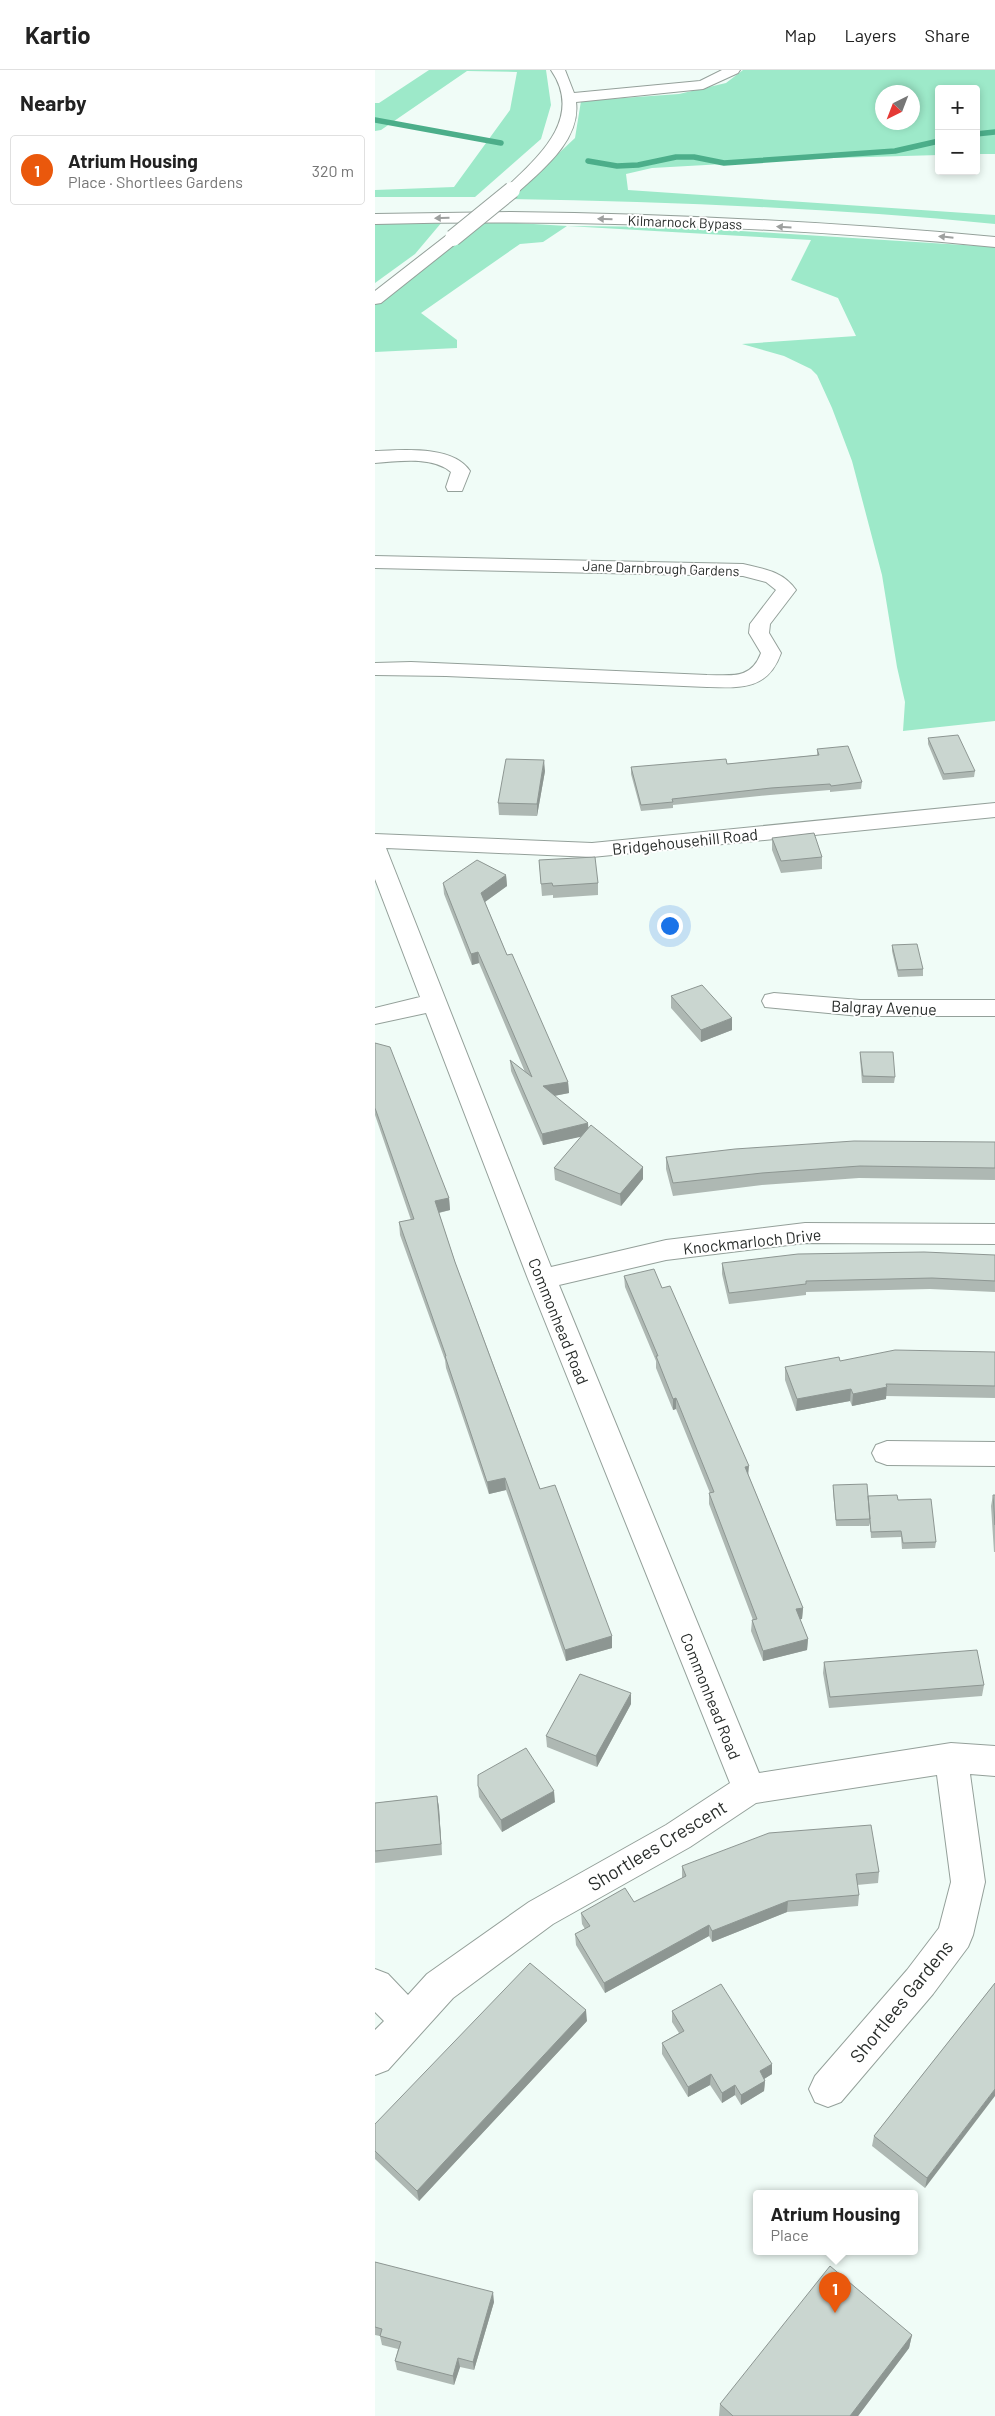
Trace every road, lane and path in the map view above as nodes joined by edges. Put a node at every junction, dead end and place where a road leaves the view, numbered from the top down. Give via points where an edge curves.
1 (558, 70) edge
2 (733, 70) edge
3 (569, 98) junction
4 (375, 205) edge
5 (375, 219) edge
6 (995, 229) edge
7 (995, 242) edge
8 (375, 299) edge
9 (375, 457) edge
10 (455, 487) dead end
11 (375, 562) edge
12 (375, 670) edge
13 (995, 810) edge
14 (375, 841) edge
15 (375, 850) edge
16 (774, 1001) dead end
17 (435, 1004) junction
18 (995, 1008) edge
19 (375, 1016) edge
20 (995, 1234) edge
21 (542, 1279) junction
22 (887, 1453) dead end
23 (995, 1454) edge
24 (951, 1758) junction
25 (995, 1761) edge
26 (749, 1790) junction
27 (375, 1986) edge
28 (408, 2021) junction
29 (375, 2057) edge
30 (827, 2089) dead end

1 - 3 main road
2 - 3 main road via 703,85
3 - 8 main road, bridge via 569,124 551,153 512,190
4 - 6 main road, Kilmarnock Bypass via 533,204 721,210
7 -> 5 main road, Kilmarnock Bypass via 721,223 530,217
9 - 10 main road via 439,459 457,465 461,471
11 - 12 main road, Jane Darnbrough Gardens via 743,570 767,576 782,583 786,590 759,624 759,633 771,653 768,664 755,676 727,680 587,678 420,668
13 - 14 main road, Bridgehousehill Road via 592,850
15 - 17 main road, Commonhead Road
16 - 18 main road, Balgray Avenue via 860,1008
17 - 19 main road
17 - 21 main road, Commonhead Road
20 - 21 main road, Knockmarloch Drive via 805,1233 666,1250
21 - 26 main road, Commonhead Road
22 - 23 main road
24 - 25 main road, Shortlees Crescent
24 - 26 main road, Shortlees Crescent
24 - 30 main road, Shortlees Gardens via 968,1882 955,1935 920,1982
26 - 28 main road, Shortlees Crescent via 678,1836 541,1913 440,1986
27 - 28 main road
28 - 29 main road, Shortlees Crescent

